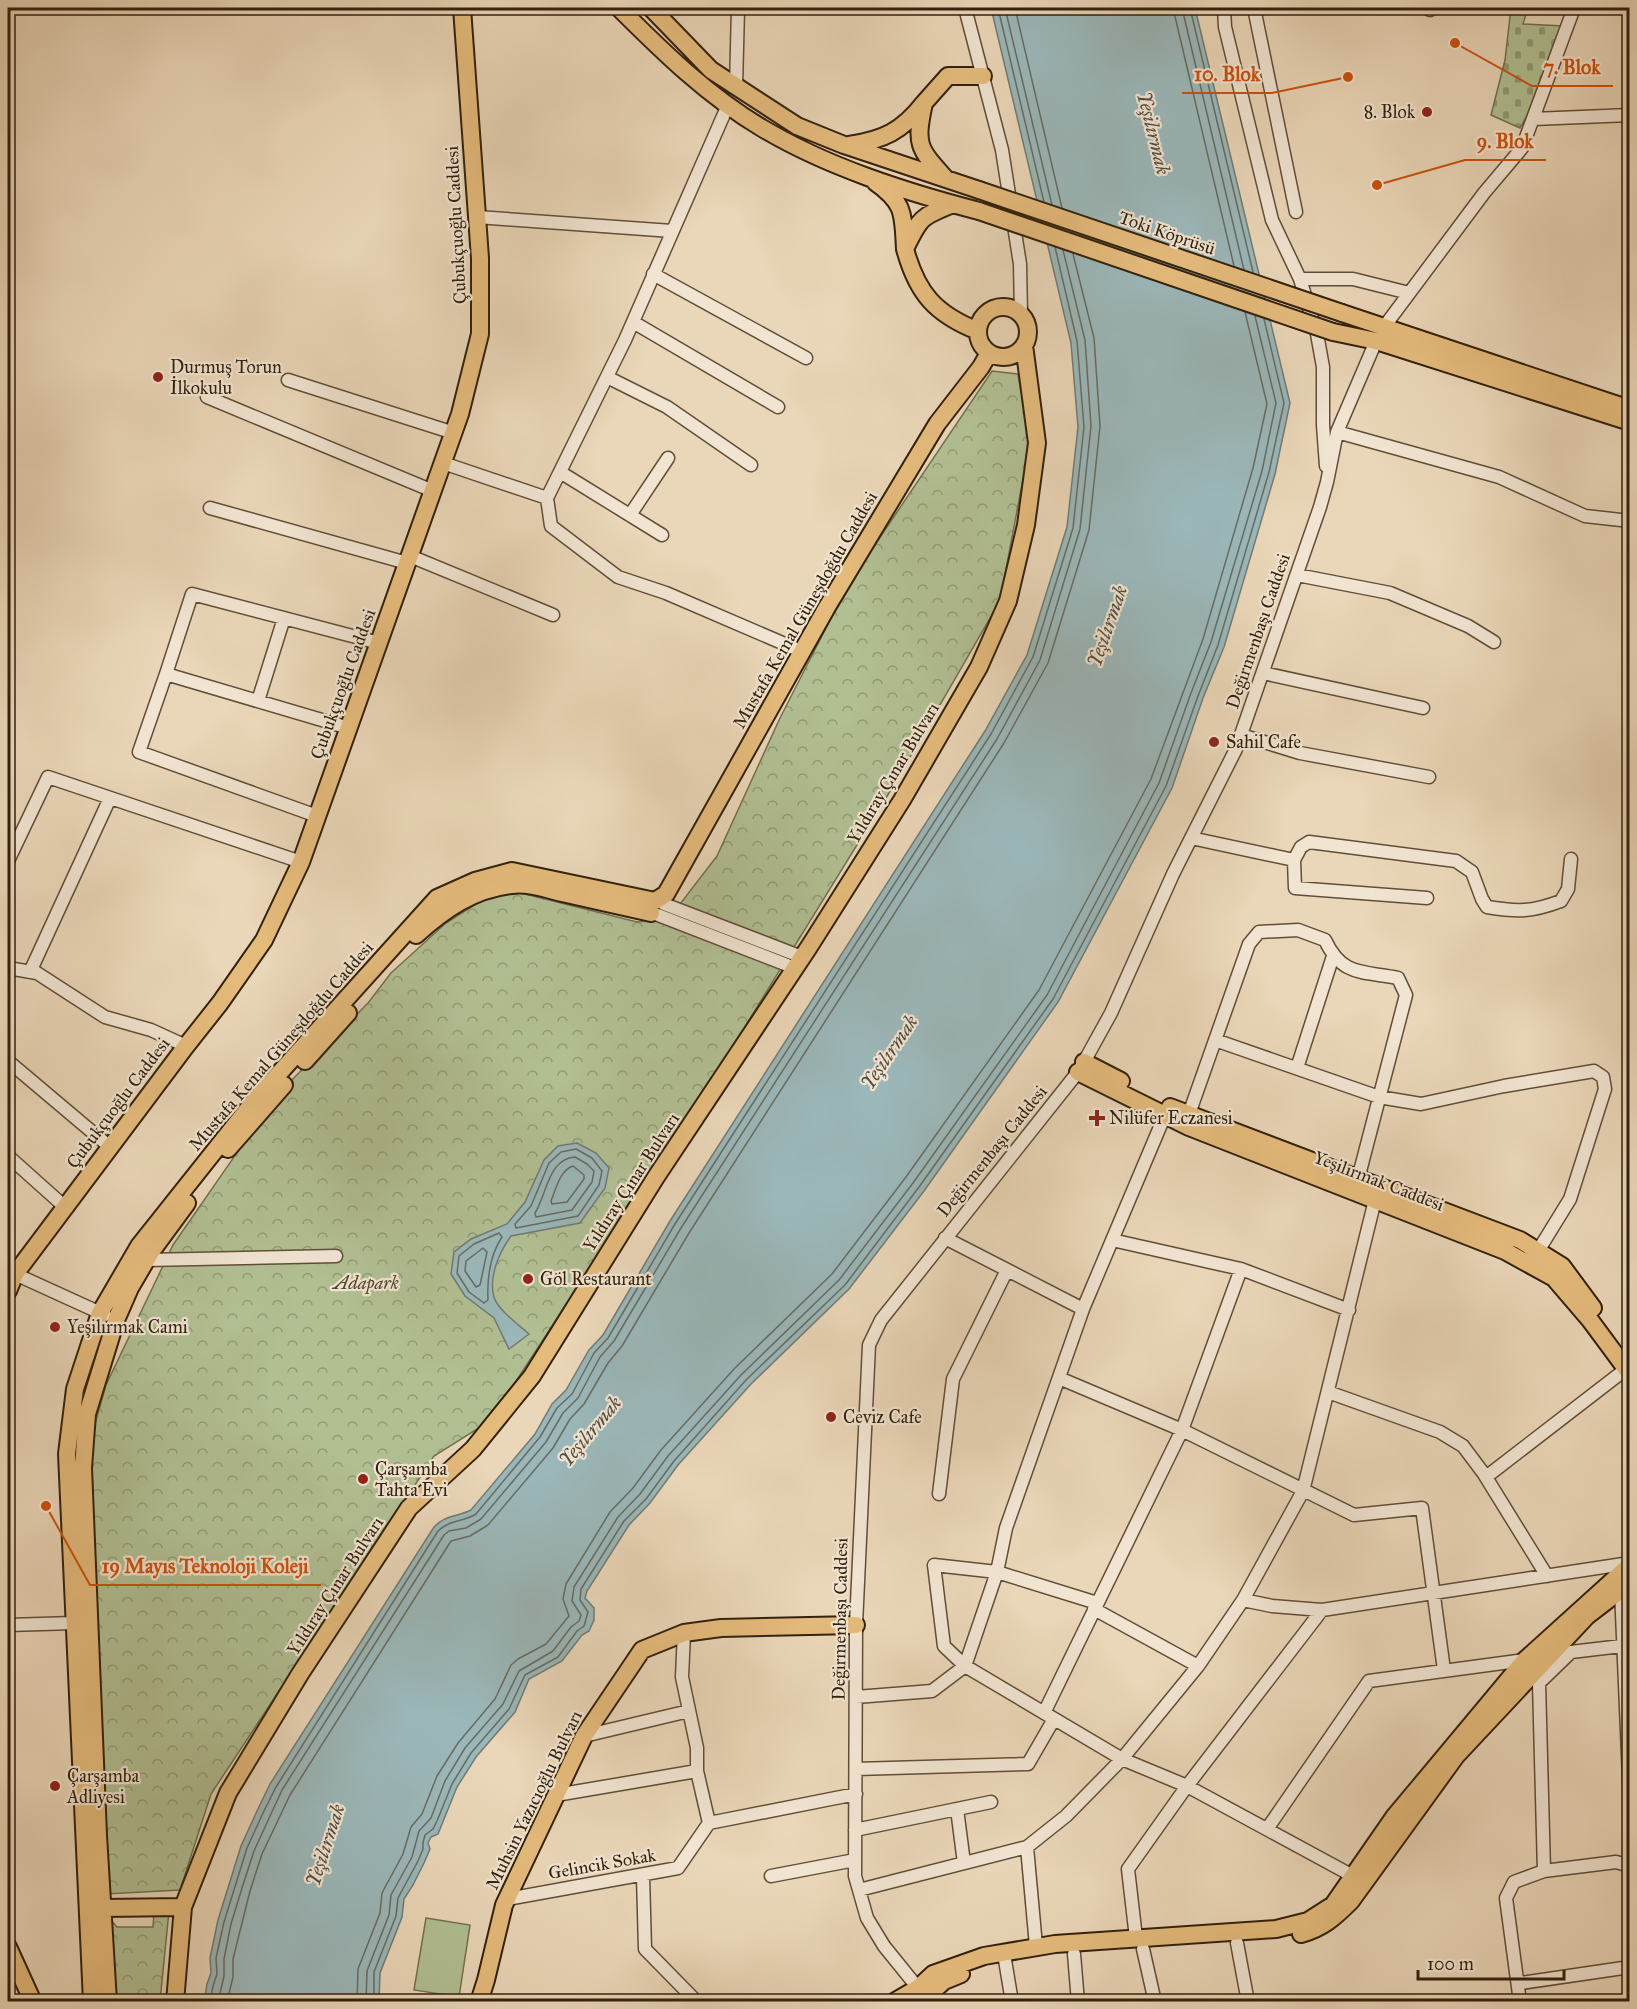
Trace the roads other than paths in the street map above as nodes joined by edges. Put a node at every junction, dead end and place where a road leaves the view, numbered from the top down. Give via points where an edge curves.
1 (462, 8) edge
2 (619, 8) edge
3 (651, 8) edge
4 (738, 8) edge
5 (965, 8) edge
6 (1224, 8) edge
7 (1254, 8) edge
8 (1574, 8) edge
9 (982, 75) junction
10 (736, 87) junction
11 (924, 103) junction
12 (728, 105) junction
13 (1629, 115) edge
14 (1533, 119) junction
15 (844, 145) junction
16 (864, 174) junction
17 (947, 180) junction
18 (953, 204) junction
19 (1296, 212) dead end
20 (477, 217) junction
21 (672, 231) junction
22 (905, 249) junction
23 (653, 274) junction
24 (1300, 279) junction
25 (1409, 293) junction
26 (1021, 315) junction
27 (633, 322) junction
28 (978, 331) junction
29 (1380, 334) junction
30 (1024, 345) junction
31 (989, 353) junction
32 (806, 358) dead end
33 (607, 377) junction
34 (288, 380) dead end
35 (207, 397) dead end
36 (778, 407) dead end
37 (1629, 409) edge
38 (1629, 423) edge
39 (1337, 432) junction
40 (454, 433) junction
41 (668, 458) dead end
42 (443, 463) junction
43 (751, 465) dead end
44 (560, 472) junction
45 (1327, 482) junction
46 (433, 491) junction
47 (547, 498) junction
48 (210, 508) dead end
49 (630, 515) junction
50 (1629, 521) edge
51 (662, 535) dead end
52 (409, 560) junction
53 (1297, 575) junction
54 (553, 615) dead end
55 (284, 618) junction
56 (1494, 642) dead end
57 (379, 643) junction
58 (801, 651) junction
59 (1263, 673) junction
60 (166, 674) junction
61 (258, 701) junction
62 (1424, 708) dead end
63 (348, 728) junction
64 (1241, 735) junction
65 (1429, 777) dead end
66 (110, 798) junction
67 (317, 816) junction
68 (1191, 838) junction
69 (1571, 859) dead end
70 (1294, 860) junction
71 (8, 861) edge
72 (301, 862) junction
73 (1427, 898) dead end
74 (659, 905) junction
75 (1333, 956) junction
76 (798, 962) junction
77 (8, 968) edge
78 (30, 972) junction
79 (1215, 1040) junction
80 (186, 1046) junction
81 (8, 1061) edge
82 (1081, 1067) junction
83 (1297, 1068) junction
84 (1379, 1097) junction
85 (255, 1109) junction
86 (1189, 1114) junction
87 (1165, 1115) junction
88 (110, 1147) junction
89 (8, 1155) edge
90 (1358, 1179) junction
91 (1376, 1200) junction
92 (65, 1207) junction
93 (945, 1238) junction
94 (1112, 1240) junction
95 (1538, 1251) junction
96 (336, 1256) dead end
97 (146, 1260) junction
98 (1241, 1269) junction
99 (1007, 1270) junction
100 (11, 1274) edge
101 (8, 1291) edge
102 (1083, 1309) junction
103 (1349, 1310) junction
104 (100, 1313) junction
105 (116, 1320) junction
106 (1628, 1366) edge
107 (1059, 1378) junction
108 (1328, 1392) junction
109 (1182, 1430) junction
110 (1486, 1478) junction
111 (1303, 1491) junction
112 (939, 1494) dead end
113 (1629, 1564) edge
114 (997, 1572) junction
115 (1547, 1576) junction
116 (1625, 1587) edge
117 (1434, 1593) junction
118 (1243, 1600) junction
119 (1096, 1606) junction
120 (1322, 1610) junction
121 (74, 1623) junction
122 (8, 1625) edge
123 (856, 1625) junction
124 (684, 1633) junction
125 (1626, 1646) edge
126 (1525, 1660) junction
127 (1198, 1665) junction
128 (965, 1666) junction
129 (1444, 1670) junction
130 (856, 1697) junction
131 (689, 1711) junction
132 (1049, 1716) junction
133 (584, 1736) junction
134 (1122, 1759) junction
135 (856, 1769) junction
136 (697, 1771) junction
137 (1187, 1786) junction
138 (1629, 1791) edge
139 (856, 1794) junction
140 (556, 1795) junction
141 (991, 1802) dead end
142 (1629, 1802) edge
143 (957, 1809) junction
144 (709, 1823) junction
145 (1267, 1829) junction
146 (855, 1830) junction
147 (1027, 1847) junction
148 (855, 1860) junction
149 (964, 1863) junction
150 (1629, 1866) edge
151 (1544, 1871) junction
152 (643, 1876) junction
153 (771, 1876) dead end
154 (1353, 1876) junction
155 (859, 1890) junction
156 (507, 1899) junction
157 (183, 1907) junction
158 (102, 1908) junction
159 (1237, 1943) junction
160 (1140, 1944) junction
161 (1036, 1946) junction
162 (8, 1947) edge
163 (1074, 1954) junction
164 (1005, 1960) junction
165 (1629, 1967) edge
166 (486, 1980) junction
167 (1521, 1983) dead end
168 (922, 1997) edge
169 (33, 2001) edge
170 (92, 2001) edge
171 (108, 2001) edge
172 (175, 2001) edge
173 (479, 2001) edge
174 (485, 2001) edge
175 (697, 2001) edge
176 (894, 2001) edge
177 (1011, 2001) edge
178 (1078, 2001) edge
179 (1155, 2001) edge
180 (1248, 2001) edge
181 (1520, 2001) edge

1 - 20 main road, Çubukçuoğlu Caddesi
2 - 12 main road via 660,49
3 - 10 main road, Toki Köprüsü via 711,70
4 - 10 street
5 - 9 street
6 - 24 street via 1225,27 1272,220
7 - 19 street
8 - 14 street, Değirmenbaşı Caddesi
9 - 11 main road via 948,76
9 - 26 street via 1006,172 1020,264
10 - 15 main road, Toki Köprüsü via 797,126
11 - 15 main road via 913,118 892,134 872,142
11 - 17 main road via 918,138 922,150
12 - 16 main road via 815,156
12 - 21 street
13 - 14 street
14 - 25 street, Değirmenbaşı Caddesi via 1522,148
15 - 17 main road, Toki Köprüsü
16 - 18 main road
16 - 22 main road via 888,191 899,205
17 - 29 main road, Toki Köprüsü, bridge via 1342,313
18 - 22 main road via 919,222
18 - 29 main road, bridge via 1333,332
20 - 21 street
20 - 40 main road, Çubukçuoğlu Caddesi via 480,334
21 - 23 street
22 - 28 main road via 914,277 934,306 953,321
23 - 27 street
23 - 32 street
24 - 25 street via 1353,279
24 - 45 street via 1323,367
25 - 29 street, Değirmenbaşı Caddesi
26 - 28 main road via 1006,307 990,310 983,315
26 - 30 main road via 1028,329
27 - 33 street
27 - 36 street
28 - 31 main road
29 - 37 main road
29 - 38 main road
29 - 39 street, Değirmenbaşı Caddesi
30 - 31 main road via 1012,355
30 - 76 main road, Yıldıray Çınar Bulvarı via 1037,443 1026,525 1008,601 973,678 902,800
31 - 58 main road, Mustafa Kemal Güneşdoğdu Caddesi via 937,424
33 - 43 street via 668,407
33 - 44 street
34 - 40 street
35 - 46 street
39 - 45 street, Değirmenbaşı Caddesi
39 - 50 street via 1499,477 1585,516
40 - 42 main road, Çubukçuoğlu Caddesi
41 - 49 street
42 - 46 main road, Çubukçuoğlu Caddesi
42 - 47 street
44 - 47 street
44 - 49 street
45 - 53 street, Değirmenbaşı Caddesi
46 - 52 main road, Çubukçuoğlu Caddesi
47 - 58 street via 551,526 618,577 666,593
48 - 52 street
49 - 51 street
52 - 54 street
52 - 57 main road, Çubukçuoğlu Caddesi
53 - 56 street via 1390,593 1468,626
53 - 59 street, Değirmenbaşı Caddesi
55 - 57 street
55 - 60 street via 192,594
55 - 61 street
57 - 63 main road, Çubukçuoğlu Caddesi
58 - 74 main road, Mustafa Kemal Güneşdoğdu Caddesi
59 - 62 street
59 - 64 street, Değirmenbaşı Caddesi
60 - 61 street
60 - 67 street via 139,752
61 - 63 street
63 - 67 main road, Çubukçuoğlu Caddesi
64 - 65 street via 1300,753
64 - 68 street, Değirmenbaşı Caddesi
66 - 71 street via 48,777
66 - 72 street
66 - 78 street
67 - 72 main road, Çubukçuoğlu Caddesi
68 - 70 street
68 - 82 street, Değirmenbaşı Caddesi via 1111,1013
69 - 70 street via 1568,889 1562,901 1538,909 1513,911 1487,906 1472,872 1456,861 1309,842
70 - 73 street via 1295,888
72 - 80 main road, Çubukçuoğlu Caddesi via 264,940
74 - 76 street
74 - 85 main road via 513,884 480,892 443,911 400,950 332,1033
75 - 79 street via 1325,940 1298,930 1259,932 1249,944
75 - 83 street
75 - 84 street via 1347,968 1398,978 1406,995
76 - 157 main road, Yıldıray Çınar Bulvarı via 656,1177 532,1376 473,1449 409,1508 300,1674 228,1793
77 - 78 street
78 - 80 street via 105,1017 151,1030
79 - 83 street
79 - 86 street
80 - 88 main road, Çubukçuoğlu Caddesi
81 - 88 street
82 - 86 main road, Yeşilırmak Caddesi
82 - 87 main road, Yeşilırmak Caddesi
82 - 93 street, Değirmenbaşı Caddesi
83 - 84 street
84 - 90 street
84 - 95 street via 1421,1104 1594,1071 1603,1077 1605,1089 1570,1199
85 - 97 main road, Mustafa Kemal Güneşdoğdu Caddesi
85 - 104 main road, Mustafa Kemal Güneşdoğdu Caddesi via 139,1246
86 - 90 main road, Yeşilırmak Caddesi
87 - 91 main road, Yeşilırmak Caddesi
87 - 94 street
88 - 92 main road, Çubukçuoğlu Caddesi
89 - 92 street
90 - 95 main road, Yeşilırmak Caddesi via 1520,1240
91 - 103 street
91 - 106 main road, Yeşilırmak Caddesi via 1505,1251 1554,1278
92 - 100 main road, Çubukçuoğlu Caddesi
93 - 99 street
93 - 123 street, Değirmenbaşı Caddesi via 881,1320 869,1345
94 - 98 street
94 - 102 street
95 - 106 main road, Yeşilırmak Caddesi via 1562,1266
96 - 97 street
97 - 105 main road, Mustafa Kemal Güneşdoğdu Caddesi
98 - 103 street
98 - 109 street
99 - 102 street
99 - 112 street via 953,1379
100 - 101 main road, Çubukçuoğlu Caddesi
100 - 104 street
102 - 107 street
103 - 108 street
104 - 105 street
104 - 121 main road, Mustafa Kemal Güneşdoğdu Caddesi via 75,1389 67,1454
105 - 158 main road, Mustafa Kemal Güneşdoğdu Caddesi via 87,1414 83,1468
106 - 110 street
107 - 109 street
107 - 114 street via 1006,1528
108 - 110 street via 1440,1432 1463,1446
108 - 111 street
109 - 111 street
109 - 119 street
110 - 115 street
111 - 117 street via 1354,1515 1422,1508
111 - 118 street
113 - 115 street
113 - 126 main road
114 - 119 street
114 - 128 street
114 - 128 street via 934,1565 944,1646
115 - 117 street
116 - 125 street
116 - 159 main road via 1587,1616 1456,1756 1351,1901 1331,1921 1276,1940
117 - 120 street
117 - 129 street
118 - 120 street
118 - 127 street
119 - 127 street
119 - 132 street
120 - 137 street
121 - 122 street
121 - 170 main road, Mustafa Kemal Güneşdoğdu Caddesi
123 - 124 main road, Muhsin Yazıcıoğlu Bulvarı via 721,1628
123 - 130 street, Değirmenbaşı Caddesi
124 - 131 street via 682,1677
124 - 133 main road, Muhsin Yazıcıoğlu Bulvarı via 642,1650
125 - 138 street
125 - 151 street via 1571,1652 1539,1683
126 - 129 street
126 - 154 main road via 1394,1817
127 - 134 street
128 - 130 street via 932,1691
128 - 132 street
129 - 145 street via 1369,1682
130 - 135 street, Değirmenbaşı Caddesi
131 - 133 street
131 - 136 street via 697,1748
132 - 134 street
132 - 135 street via 1028,1764
133 - 140 main road, Muhsin Yazıcıoğlu Bulvarı
134 - 137 street
134 - 147 street via 1066,1816
135 - 139 street, Değirmenbaşı Caddesi
136 - 140 street
136 - 144 street
137 - 145 street
137 - 160 street via 1128,1869
138 - 142 street
139 - 144 street
139 - 146 street, Değirmenbaşı Caddesi
140 - 156 main road, Muhsin Yazıcıoğlu Bulvarı
141 - 143 street
143 - 146 street
143 - 149 street
144 - 152 street, Gelincik Sokak via 678,1868
145 - 154 street
146 - 148 street, Değirmenbaşı Caddesi
147 - 149 street
147 - 161 street
148 - 153 street
148 - 155 street, Değirmenbaşı Caddesi
149 - 155 street
150 - 151 street via 1616,1862
151 - 181 street via 1514,1882 1506,1898
152 - 156 street, Gelincik Sokak
152 - 175 street via 645,1948
154 - 160 main road via 1333,1905 1308,1921 1276,1929
155 - 168 street, Değirmenbaşı Caddesi via 867,1918
156 - 166 main road, Muhsin Yazıcıoğlu Bulvarı
157 - 158 main road
157 - 172 main road, Yıldıray Çınar Bulvarı
158 - 171 main road, Mustafa Kemal Güneşdoğdu Caddesi
159 - 160 main road
159 - 180 street
160 - 161 main road
160 - 163 main road
160 - 179 street
161 - 168 main road via 984,1956 933,1974
162 - 169 main road
163 - 164 main road
163 - 178 street
164 - 168 main road via 990,1961 944,1981
164 - 177 street
165 - 167 street
166 - 173 main road, Muhsin Yazıcıoğlu Bulvarı
166 - 174 main road, Muhsin Yazıcıoğlu Bulvarı
168 - 176 main road

